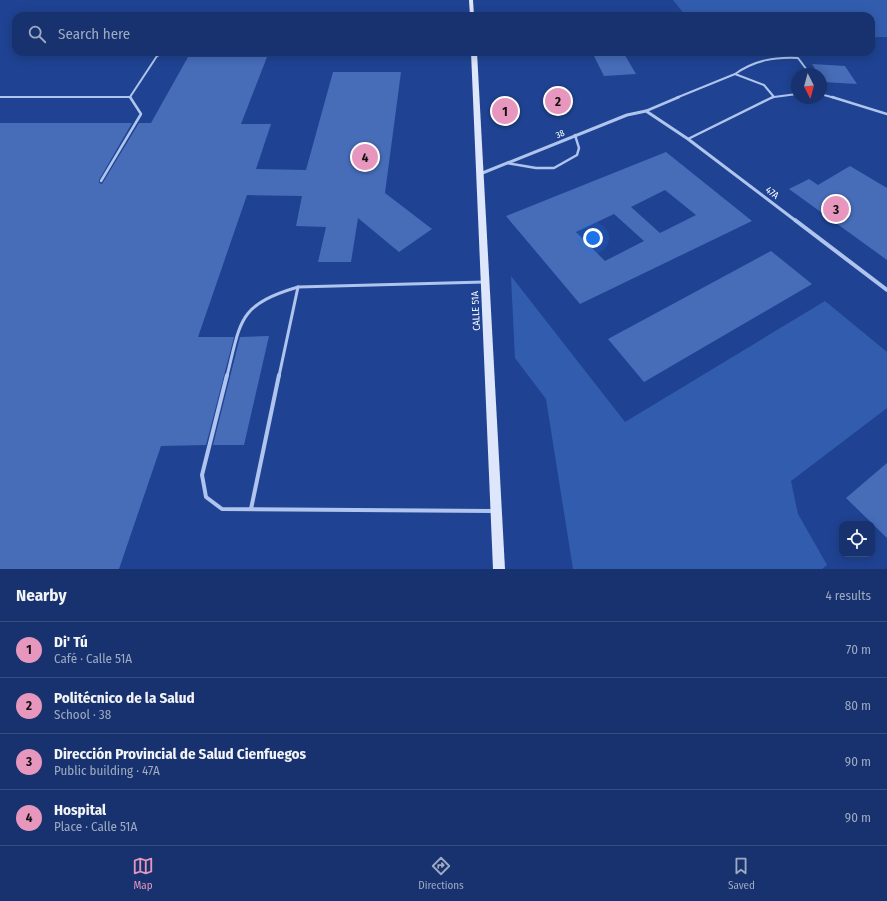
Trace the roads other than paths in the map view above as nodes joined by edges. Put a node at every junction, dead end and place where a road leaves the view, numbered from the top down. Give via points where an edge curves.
1 (472, 0) edge
2 (472, 12) edge
3 (157, 56) edge
4 (474, 56) edge
5 (806, 68) edge
6 (734, 74) junction
7 (791, 95) edge
8 (130, 96) junction
9 (827, 96) edge
10 (0, 97) edge
11 (774, 97) junction
12 (646, 111) junction
13 (887, 114) edge
14 (575, 136) junction
15 (688, 139) junction
16 (507, 163) junction
17 (480, 174) junction
18 (101, 181) dead end
19 (485, 282) junction
20 (298, 287) junction
21 (887, 290) edge
22 (251, 509) junction
23 (496, 511) junction
24 (499, 569) edge

1 - 2 main road
3 - 8 lane
4 - 17 main road, CALLE 51A
5 - 6 lane via 798,58 765,58 748,64
6 - 11 lane via 764,84
6 - 12 lane
7 - 11 lane
8 - 10 lane
8 - 18 lane via 141,114
9 - 13 lane
11 - 15 lane
12 - 14 street, 38 via 627,114
12 - 15 street, 47A
14 - 16 street, 38
14 - 16 lane via 579,148 577,155 554,168
15 - 21 street, 47A
16 - 17 street, 38
17 - 19 main road, CALLE 51A
19 - 20 lane
19 - 23 main road, CALLE 51A
20 - 22 lane
20 - 22 lane via 272,295 250,308 240,323 202,475 206,497 222,509
22 - 23 lane
23 - 24 main road, CALLE 51A

